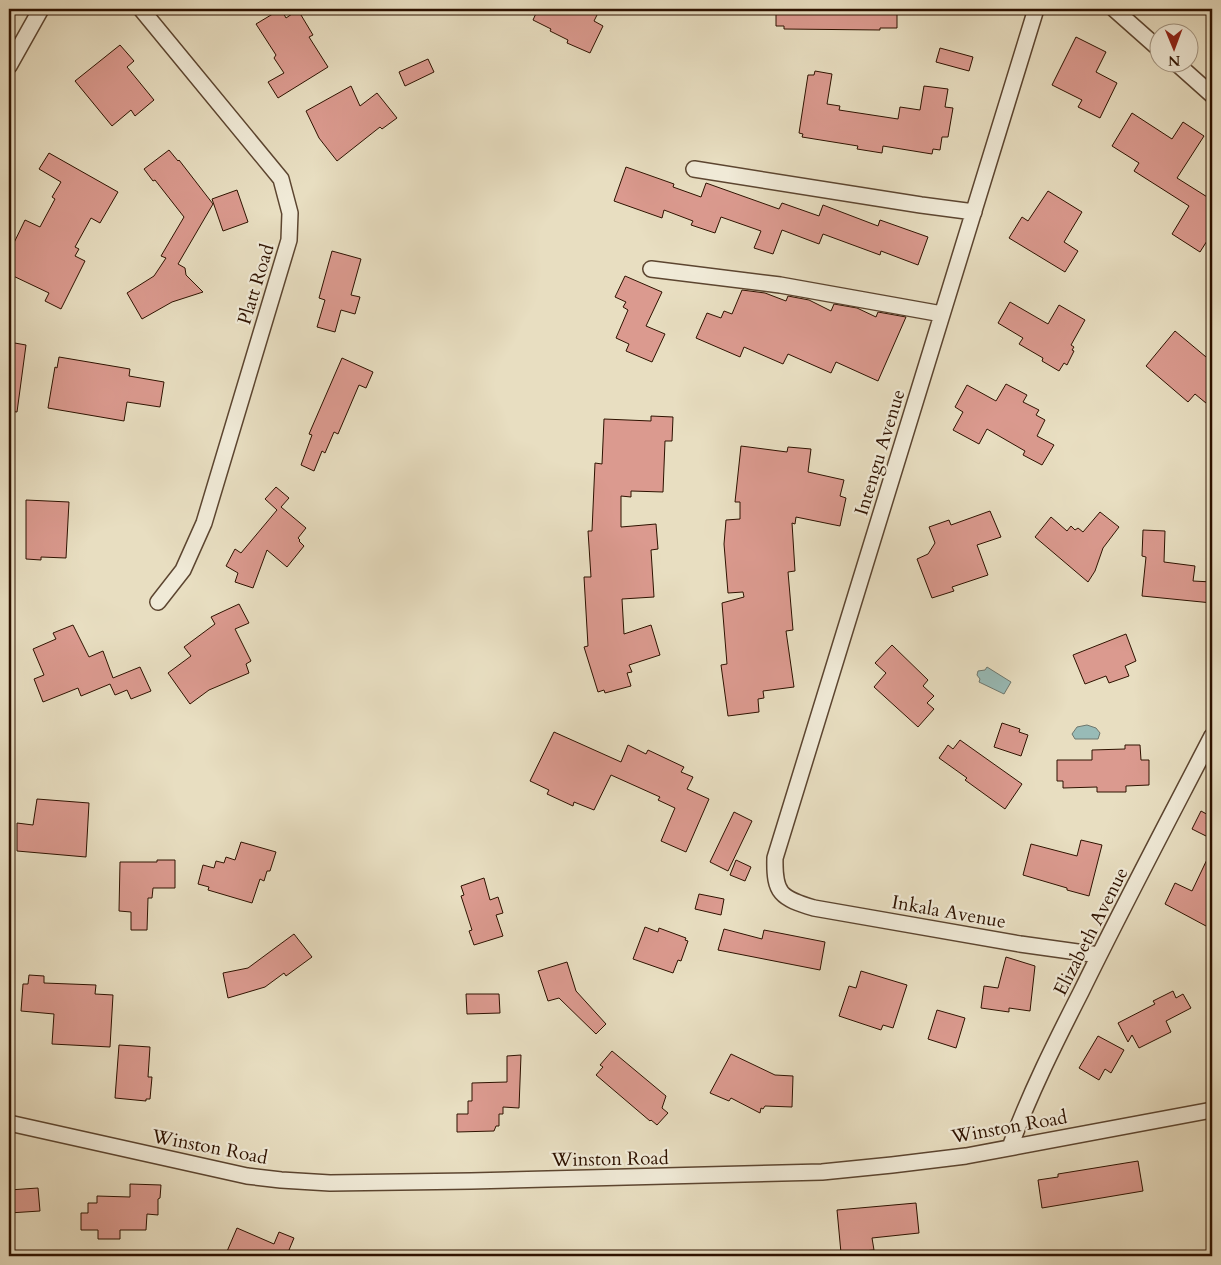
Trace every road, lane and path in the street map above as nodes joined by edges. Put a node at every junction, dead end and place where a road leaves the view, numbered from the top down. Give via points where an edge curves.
1 (41, 9) edge
2 (141, 9) edge
3 (1036, 9) edge
4 (1114, 9) edge
5 (1148, 39) edge
6 (9, 66) edge
7 (1186, 72) edge
8 (1212, 95) edge
9 (694, 169) dead end
10 (974, 212) junction
11 (651, 269) dead end
12 (942, 314) junction
13 (158, 602) dead end
14 (1212, 736) edge
15 (793, 902) joint
16 (1099, 955) junction
17 (1212, 1110) edge
18 (9, 1123) edge
19 (1010, 1146) junction

1 - 6 street
2 - 13 street, Platt Road via 281,179 290,213 289,240 204,523 183,570
3 - 10 street, Intengu Avenue
4 - 5 street
7 - 8 street
9 - 10 street
10 - 12 street, Intengu Avenue
11 - 12 street via 780,285
12 - 15 street, Intengu Avenue via 775,858 776,883 782,894
14 - 16 street, Elizabeth Avenue
15 - 16 street, Inkala Avenue via 863,917
16 - 19 street, Elizabeth Avenue via 1039,1076
17 - 19 street, Winston Road
18 - 19 street, Winston Road via 224,1172 281,1180 330,1182 822,1172 947,1158

